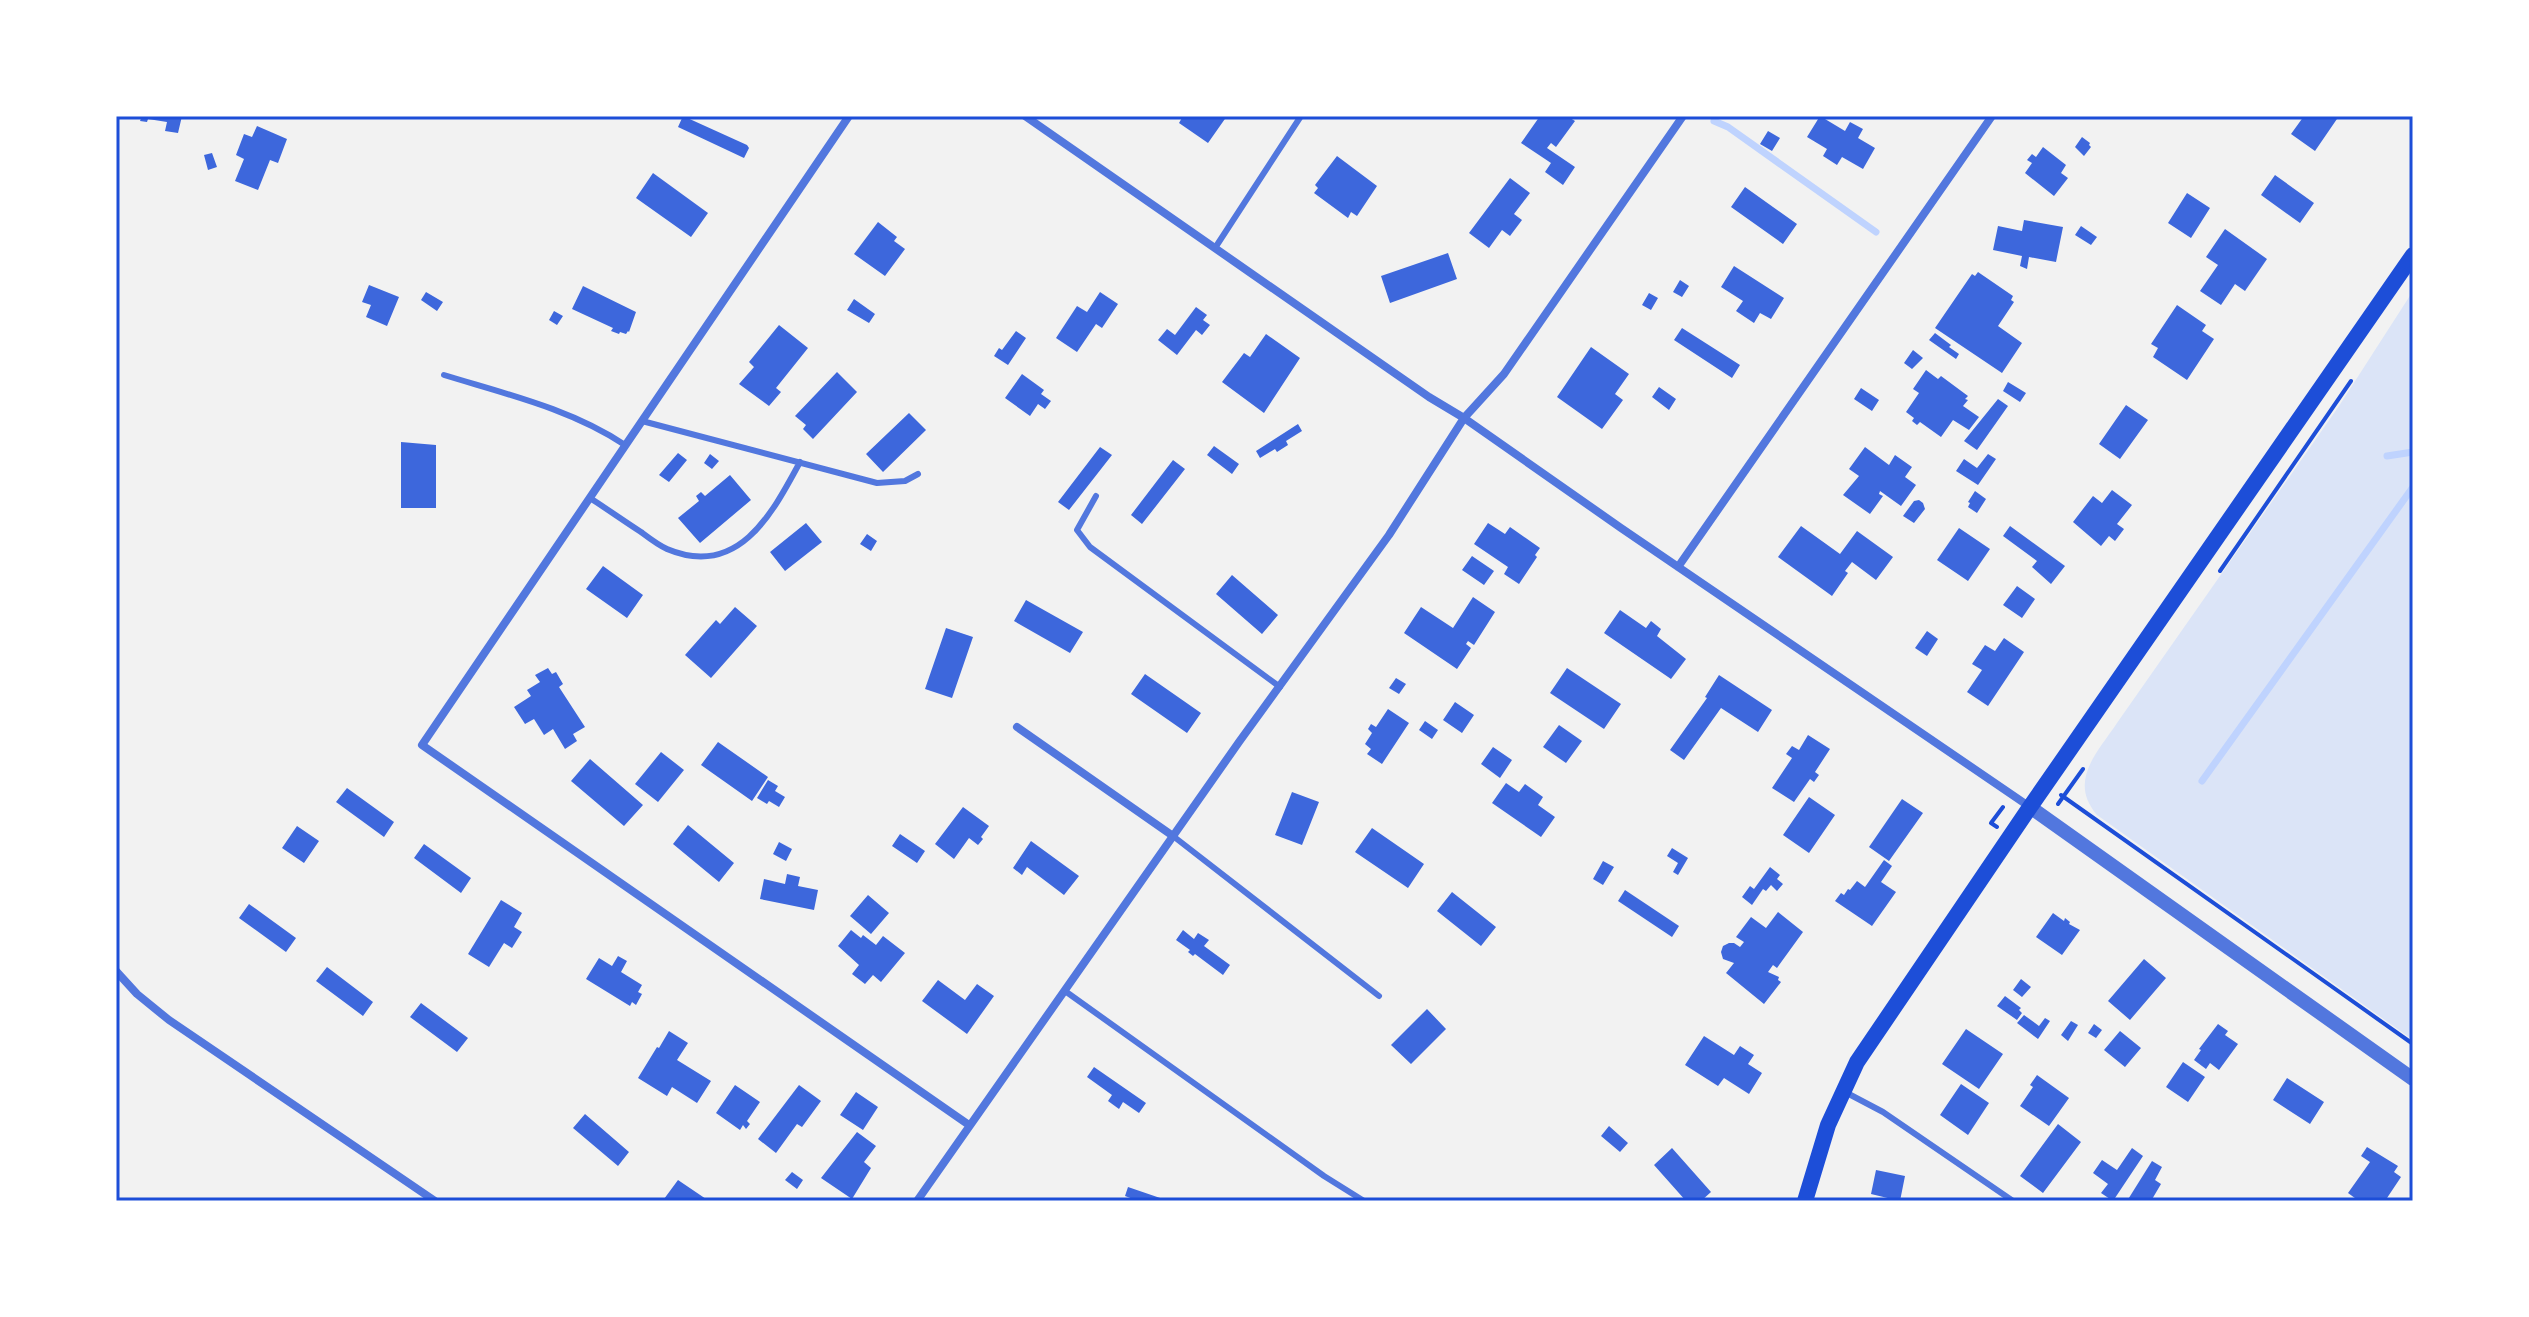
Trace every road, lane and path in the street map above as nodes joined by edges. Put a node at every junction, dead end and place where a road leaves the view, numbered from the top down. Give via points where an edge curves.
1 (849, 116) edge
2 (1025, 116) edge
3 (1301, 116) edge
4 (1683, 116) edge
5 (1992, 116) edge
6 (1215, 248) junction
7 (2413, 255) edge
8 (444, 375) dead end
9 (1464, 418) junction
10 (642, 421) junction
11 (625, 445) junction
12 (800, 462) junction
13 (918, 474) dead end
14 (1096, 496) dead end
15 (590, 498) junction
16 (1678, 567) junction
17 (1280, 687) junction
18 (1017, 727) dead end
19 (2030, 807) junction
20 (1173, 836) junction
21 (116, 971) edge
22 (1065, 991) junction
23 (1379, 996) dead end
24 (2413, 1079) edge
25 (1842, 1090) junction
26 (969, 1125) junction
27 (435, 1201) edge
28 (917, 1201) edge
29 (1364, 1201) edge
30 (1805, 1201) edge
31 (2013, 1201) edge

1 - 10 street
2 - 6 street
3 - 6 lane
4 - 9 street via 1504,374
5 - 16 street
6 - 9 street
7 - 19 main road
8 - 11 lane via 545,406
9 - 16 street
9 - 17 street via 1389,535
10 - 11 street
10 - 12 lane
11 - 15 street
12 - 13 lane via 877,483 905,481
12 - 15 lane via 778,504 748,540 714,556 666,549
14 - 17 lane via 1077,530 1090,547
15 - 26 street via 422,745
16 - 19 street
17 - 20 street
18 - 20 street
19 - 24 street
19 - 25 main road
20 - 22 street
20 - 23 lane
21 - 27 street via 169,1020
22 - 26 street
22 - 29 lane
25 - 30 main road
25 - 31 lane
26 - 28 street

